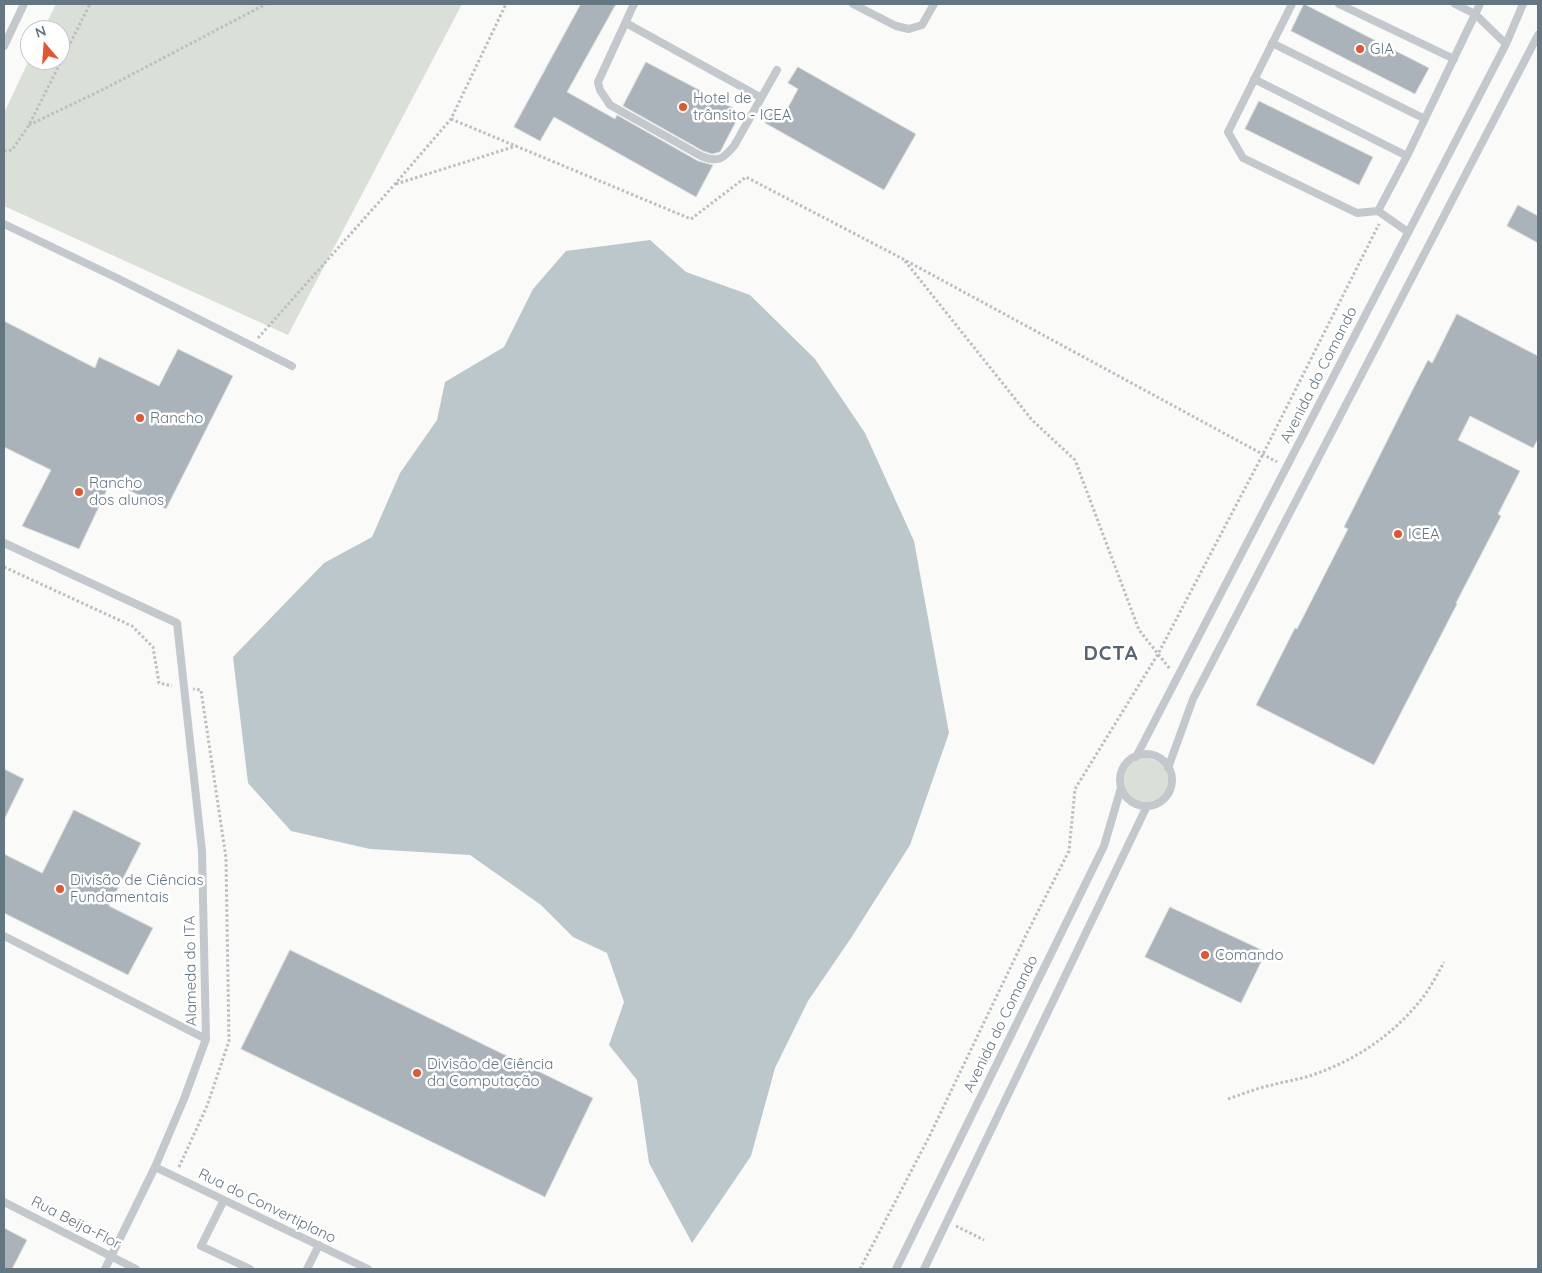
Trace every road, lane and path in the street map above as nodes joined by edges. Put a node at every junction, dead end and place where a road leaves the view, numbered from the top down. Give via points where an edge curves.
1 (24, 4) edge
2 (90, 4) edge
3 (266, 4) edge
4 (506, 4) edge
5 (634, 4) edge
6 (853, 4) edge
7 (934, 4) edge
8 (1292, 4) edge
9 (1339, 4) edge
10 (1455, 4) edge
11 (1480, 4) edge
12 (1523, 4) edge
13 (1475, 14) junction
14 (626, 23) junction
15 (1538, 35) edge
16 (1272, 42) junction
17 (1506, 44) junction
18 (4, 46) edge
19 (1454, 59) junction
20 (777, 70) dead end
21 (1254, 79) junction
22 (760, 97) junction
23 (451, 119) junction
24 (1425, 119) junction
25 (29, 125) junction
26 (516, 146) junction
27 (4, 152) edge
28 (1407, 156) junction
29 (395, 184) junction
30 (1381, 213) junction
31 (4, 224) edge
32 (1408, 232) junction
33 (903, 259) junction
34 (250, 346) junction
35 (292, 366) dead end
36 (1263, 454) junction
37 (1287, 467) junction
38 (4, 543) edge
39 (4, 567) edge
40 (1158, 654) junction
41 (1178, 678) junction
42 (185, 688) junction
43 (1136, 756) junction
44 (1168, 768) junction
45 (1121, 788) junction
46 (1147, 806) junction
47 (4, 936) edge
48 (1444, 962) dead end
49 (206, 1039) junction
50 (1228, 1099) dead end
51 (155, 1167) junction
52 (175, 1176) junction
53 (224, 1200) junction
54 (4, 1202) edge
55 (947, 1221) junction
56 (984, 1240) dead end
57 (319, 1246) junction
58 (111, 1257) junction
59 (105, 1269) edge
60 (136, 1269) edge
61 (250, 1269) edge
62 (307, 1269) edge
63 (368, 1269) edge
64 (860, 1269) edge
65 (896, 1269) edge
66 (924, 1269) edge

1 - 18 lane
2 - 25 path
3 - 25 path
4 - 23 path
5 - 14 lane
6 - 7 lane via 896,26 909,29 922,25
8 - 16 lane
9 - 19 lane
10 - 13 lane
11 - 13 lane
12 - 17 lane, Avenida do Comando
13 - 17 lane
13 - 19 lane
14 - 22 lane
14 - 22 lane via 598,82 600,90 610,104 701,156 709,160 726,156
15 - 44 lane via 1193,699
16 - 21 lane
16 - 24 lane
17 - 32 lane, Avenida do Comando
19 - 24 lane
20 - 22 lane
21 - 28 lane
21 - 30 lane via 1228,132 1243,158 1357,213
23 - 26 path
23 - 29 path
24 - 28 lane
25 - 27 path via 12,150
26 - 29 path
26 - 33 path via 691,219 746,177
28 - 30 lane
29 - 34 path
30 - 32 lane
30 - 36 path
31 - 34 lane
32 - 37 lane, Avenida do Comando
33 - 36 path
33 - 40 path via 1032,420 1075,460 1138,630
34 - 35 lane
36 - 37 path
36 - 40 path
37 - 41 lane, Avenida do Comando
38 - 42 lane, Alameda do ITA via 177,623
39 - 42 path via 132,626 153,647 159,683
40 - 41 path
40 - 64 path via 1075,789 1069,851 928,1139
41 - 43 lane, Avenida do Comando
42 - 49 lane, Alameda do ITA via 202,851
42 - 52 path via 201,690 226,858 229,1041 207,1106
43 - 44 lane via 1150,755 1164,762
43 - 45 lane via 1129,760 1121,773
44 - 46 lane via 1170,789 1161,801
45 - 46 lane via 1131,802
45 - 65 lane, Avenida do Comando via 1104,846
46 - 55 lane
47 - 49 lane
48 - 50 path via 1421,1000 1406,1017 1358,1054 1333,1067
49 - 51 lane, Alameda do ITA
51 - 52 lane, Rua do Convertiplano
51 - 58 lane, Alameda do ITA
52 - 53 lane, Rua do Convertiplano
53 - 57 lane, Rua do Convertiplano
53 - 61 lane via 201,1246
54 - 58 lane, Rua Beija-Flor
55 - 56 path
55 - 66 lane
57 - 62 lane
57 - 63 lane, Rua do Convertiplano
58 - 59 lane, Alameda do ITA
58 - 60 lane, Rua Beija-Flor

